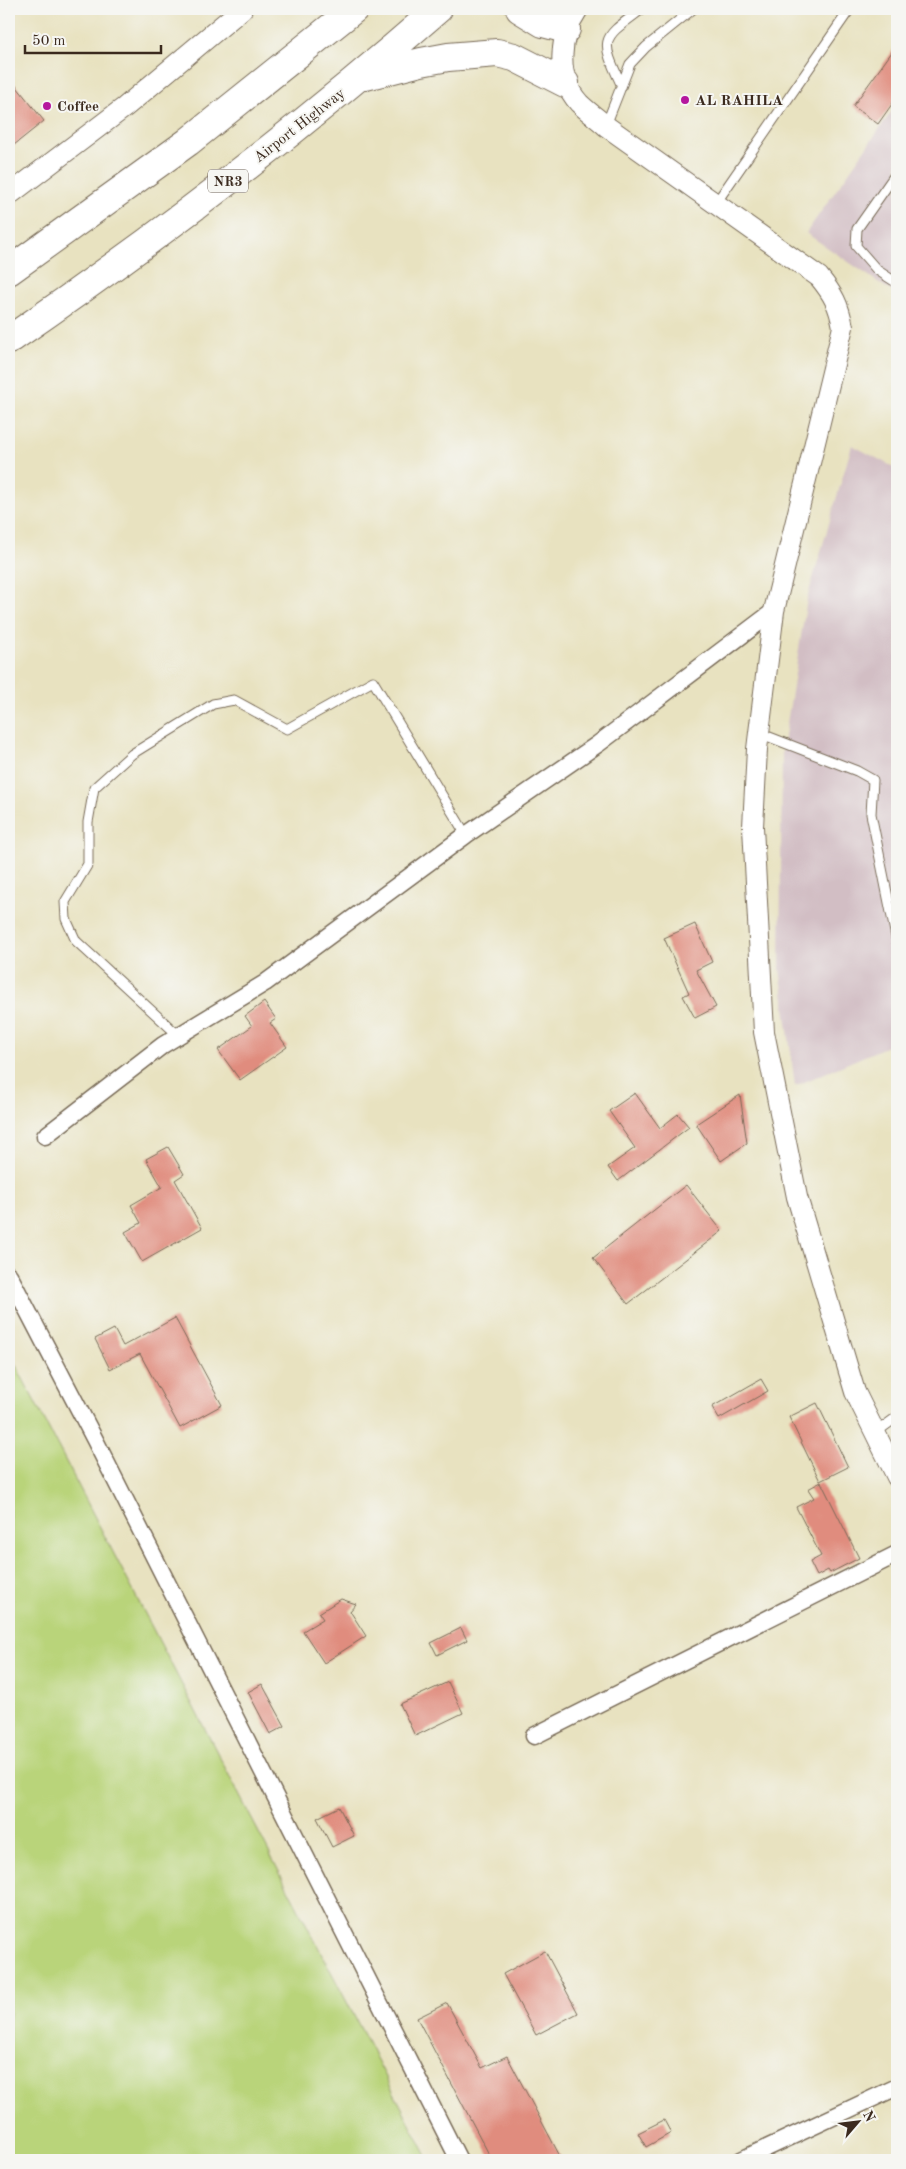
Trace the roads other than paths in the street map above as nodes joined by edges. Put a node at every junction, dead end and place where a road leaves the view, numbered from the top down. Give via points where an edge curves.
1 (242, 9) edge
2 (354, 9) edge
3 (438, 9) edge
4 (520, 9) edge
5 (642, 9) edge
6 (693, 9) edge
7 (850, 9) edge
8 (572, 19) edge
9 (358, 79) junction
10 (565, 83) junction
11 (621, 84) junction
12 (606, 126) junction
13 (897, 172) edge
14 (9, 195) edge
15 (716, 203) junction
16 (9, 271) edge
17 (897, 283) edge
18 (9, 340) edge
19 (774, 611) junction
20 (759, 733) junction
21 (466, 835) junction
22 (897, 942) edge
23 (178, 1036) junction
24 (45, 1136) dead end
25 (9, 1274) edge
26 (897, 1418) edge
27 (875, 1433) junction
28 (897, 1477) edge
29 (897, 1554) edge
30 (534, 1736) dead end
31 (897, 2087) edge
32 (459, 2160) edge
33 (741, 2160) edge

1 - 14 street via 125,107
2 - 16 highway via 188,142
3 - 9 highway, Airport Highway / NR3
4 - 8 highway via 543,23
5 - 11 lane via 612,32 607,41 607,54
6 - 11 lane via 638,55
7 - 15 lane
8 - 10 street via 562,54
9 - 10 highway via 448,57 496,53 514,57
9 - 18 highway, Airport Highway / NR3 via 231,179
10 - 12 street via 579,103
11 - 12 lane
12 - 15 street
13 - 17 lane via 857,229 856,246 877,270
15 - 19 street via 819,277 839,307 843,327
19 - 20 street
19 - 21 street via 598,744
20 - 22 lane via 873,780 871,814
20 - 27 street via 753,827 764,1032 797,1197 855,1392
21 - 23 street via 265,982
21 - 23 lane via 373,681 287,729 234,700 212,704 132,754 94,788 89,807 88,864 65,902 66,919 76,941
23 - 24 street
25 - 32 street
26 - 27 lane
27 - 28 street
29 - 30 street
31 - 33 street

